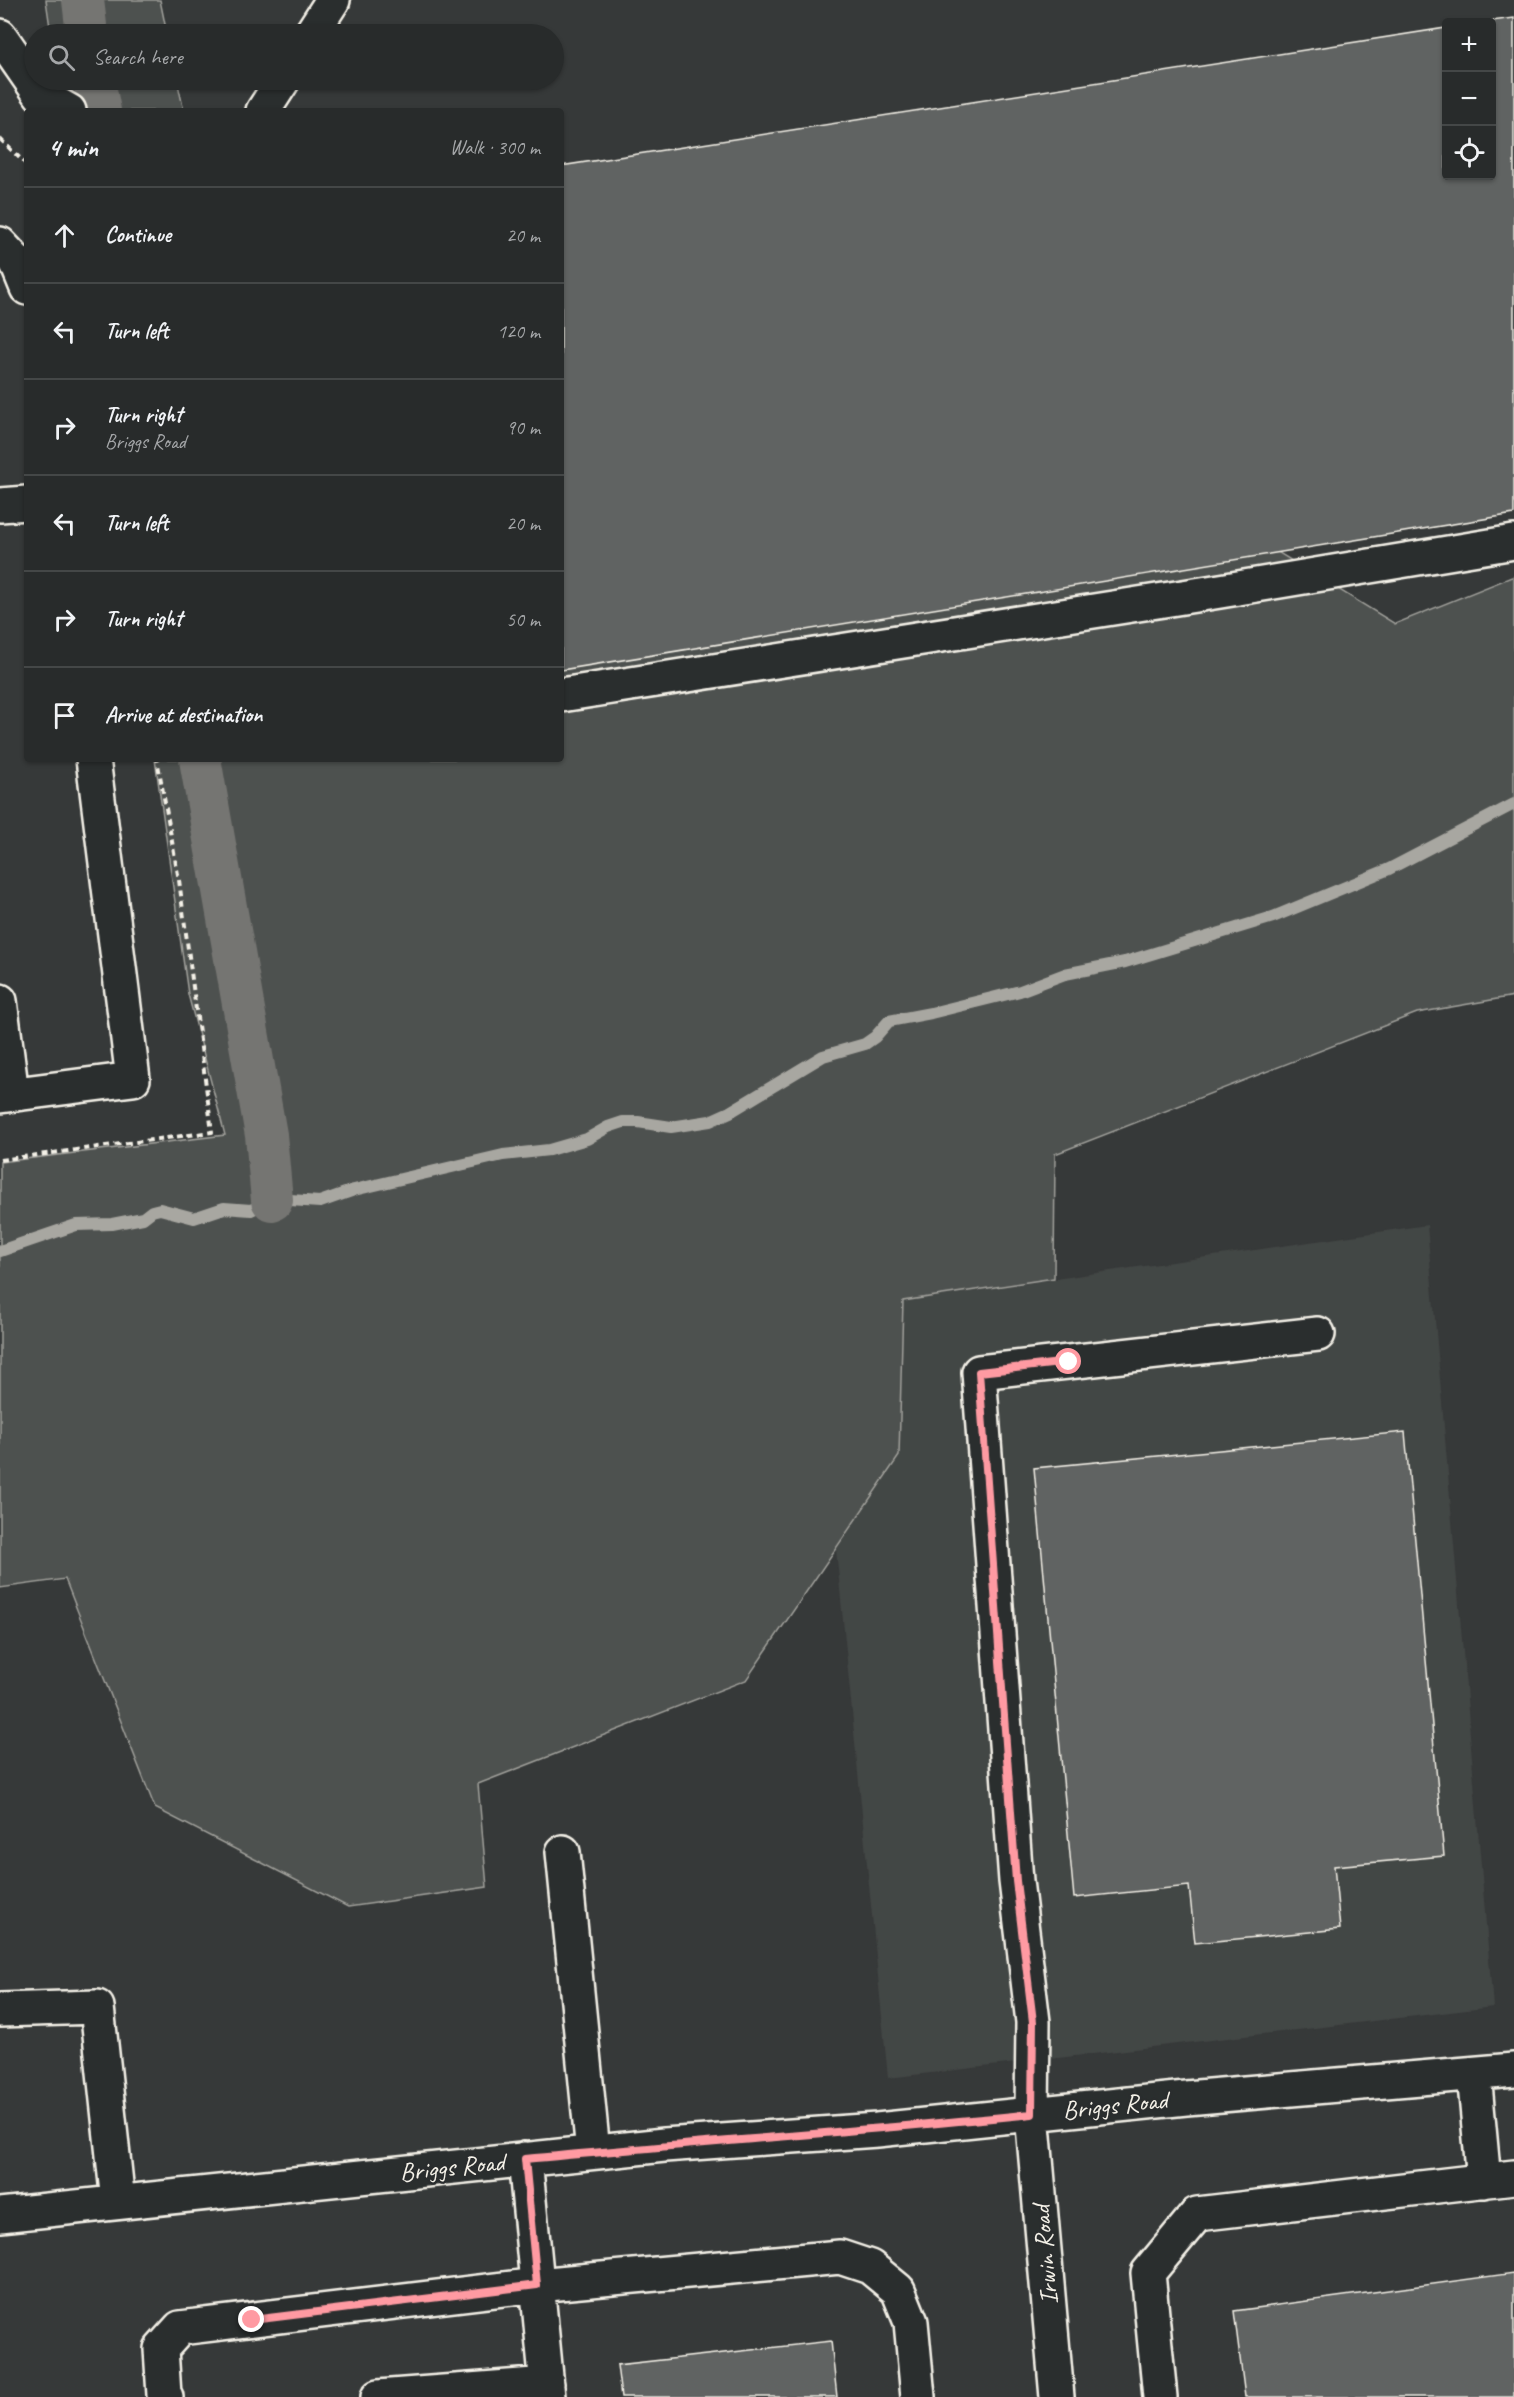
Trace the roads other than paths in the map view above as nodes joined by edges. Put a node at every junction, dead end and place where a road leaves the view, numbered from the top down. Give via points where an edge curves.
1 (333, 0) edge
2 (317, 24) edge
3 (0, 36) edge
4 (24, 71) edge
5 (38, 90) edge
6 (277, 90) edge
7 (64, 108) edge
8 (265, 108) edge
9 (0, 244) edge
10 (24, 281) edge
11 (24, 503) edge
12 (0, 505) edge
13 (1514, 542) edge
14 (564, 695) edge
15 (93, 762) edge
16 (0, 1001) edge
17 (6, 1095) edge
18 (1318, 1334) dead end
19 (563, 1852) dead end
20 (0, 2010) edge
21 (1514, 2070) edge
22 (1474, 2074) junction
23 (1032, 2114) junction
24 (593, 2152) junction
25 (525, 2159) junction
26 (1499, 2179) edge
27 (118, 2202) junction
28 (0, 2215) edge
29 (537, 2285) junction
30 (547, 2390) edge
31 (166, 2397) edge
32 (378, 2397) edge
33 (918, 2397) edge
34 (1057, 2397) edge
35 (1160, 2397) edge

1 - 2 street
3 - 4 street
5 - 7 street
6 - 8 street
9 - 10 street via 16,261
11 - 12 street
13 - 14 street
15 - 17 street via 133,1079
16 - 17 street
18 - 23 street, Irwin Road via 979,1372 1016,1881 1033,2022
19 - 24 street
20 - 27 street via 97,2007
21 - 22 street, Briggs Road
22 - 23 street, Briggs Road
22 - 26 street
23 - 24 street, Briggs Road
23 - 34 street, Irwin Road
24 - 25 street, Briggs Road
25 - 27 street, Briggs Road
25 - 29 street
26 - 35 street via 1197,2214 1148,2273
27 - 28 street, Briggs Road
29 - 30 street
29 - 31 street via 180,2328 161,2349
29 - 33 street via 840,2257 870,2267 898,2290 910,2322
30 - 32 street

